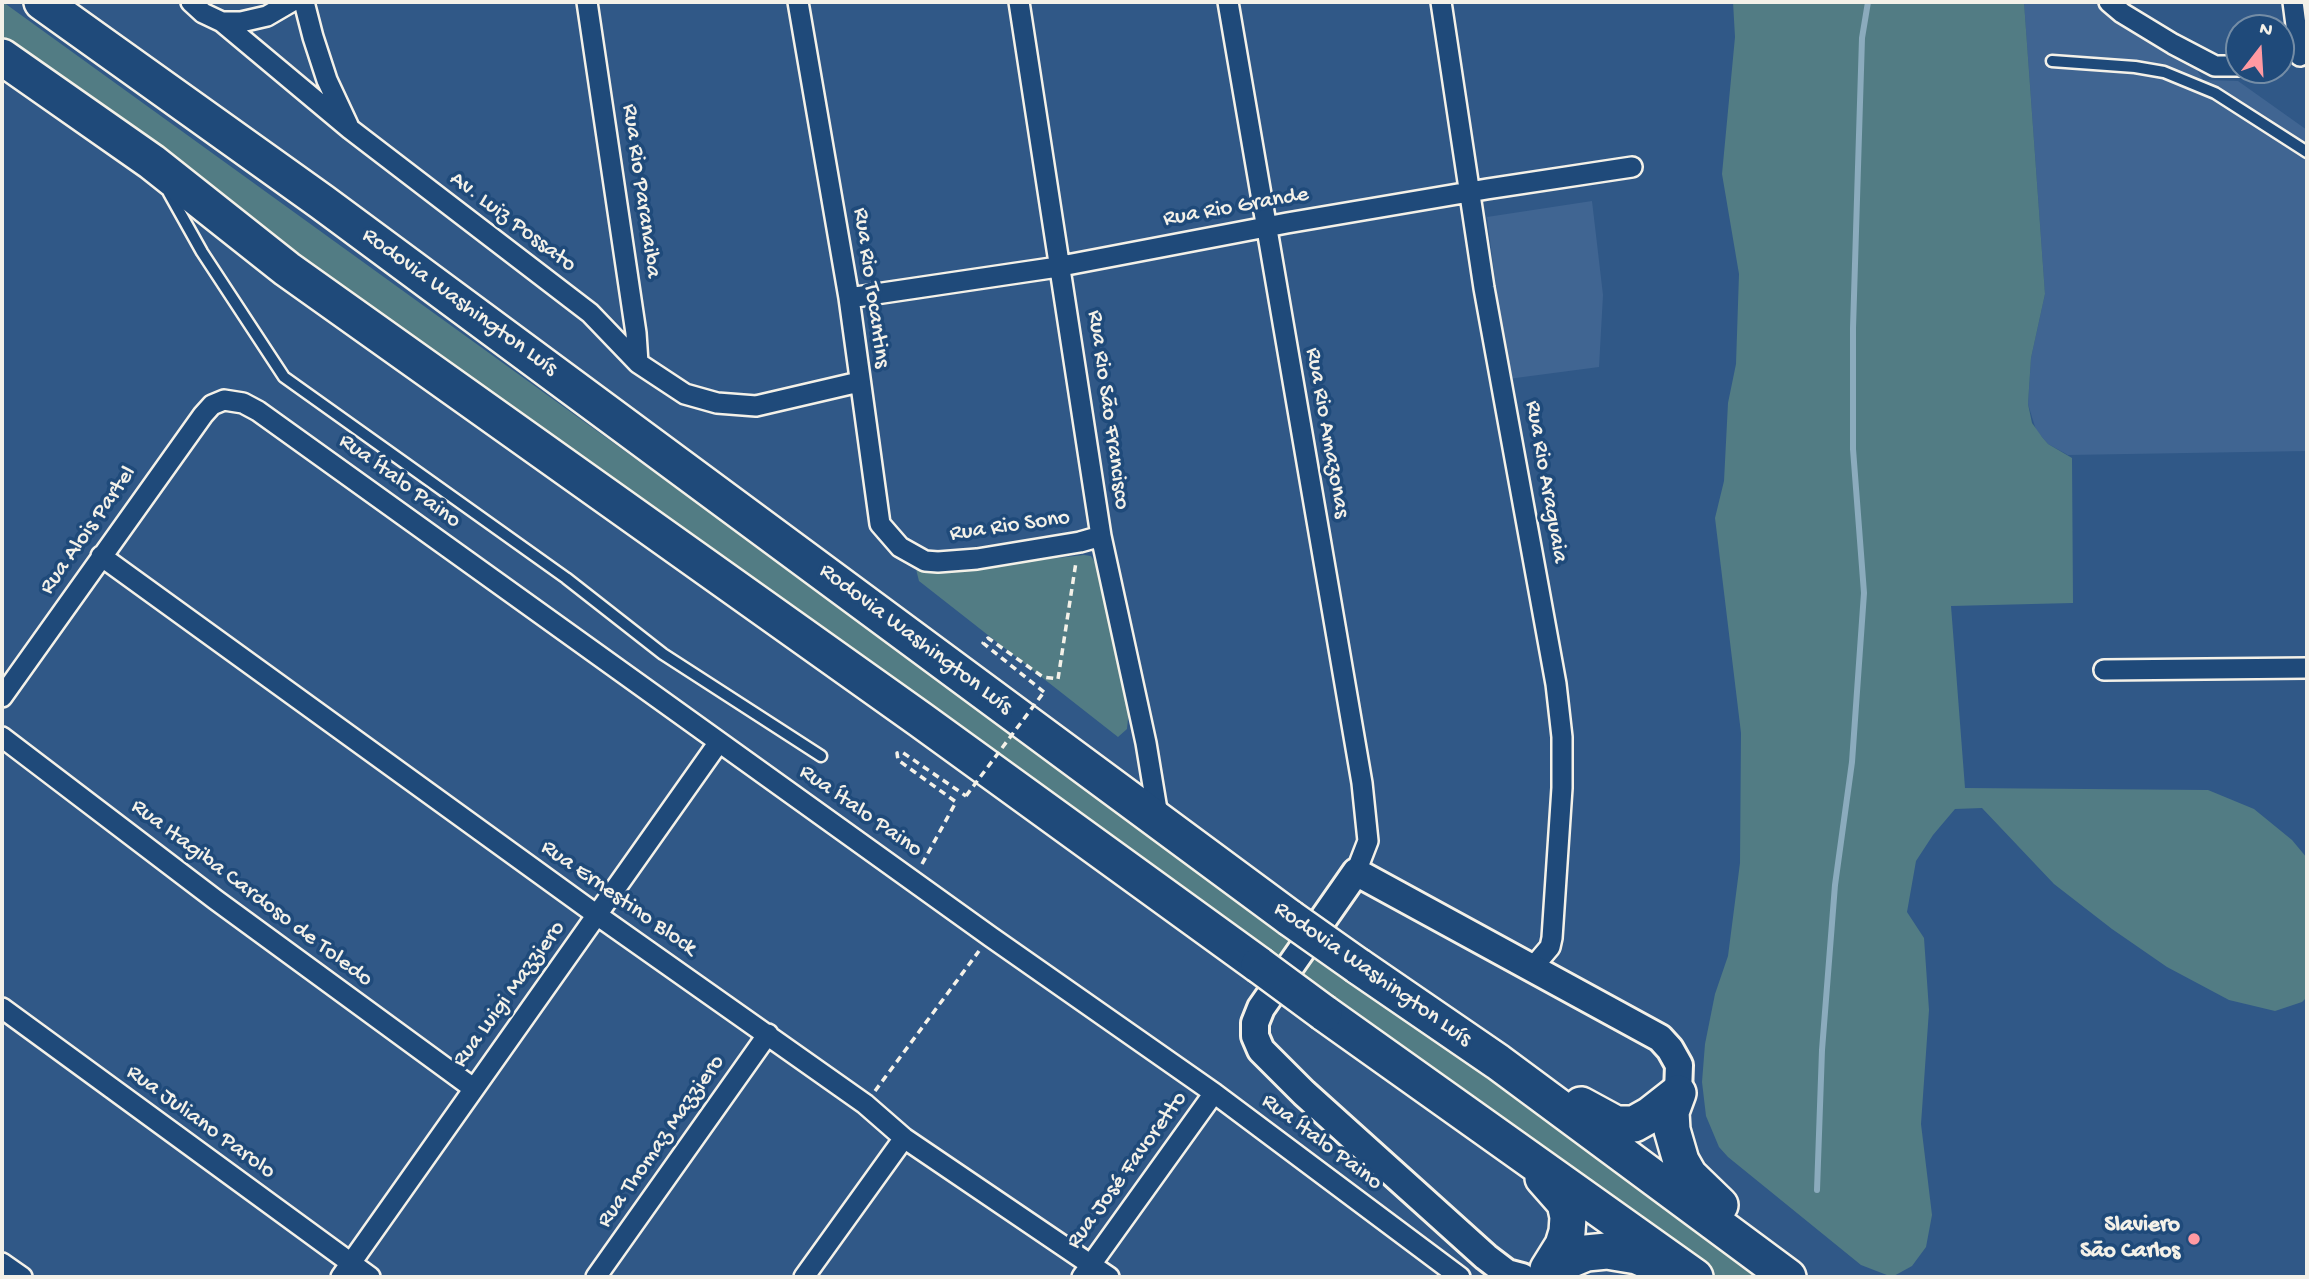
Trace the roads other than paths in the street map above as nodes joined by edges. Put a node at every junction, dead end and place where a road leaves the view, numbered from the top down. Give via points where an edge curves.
1 (42, 2) edge
2 (191, 2) edge
3 (291, 2) edge
4 (304, 2) edge
5 (587, 2) edge
6 (798, 2) edge
7 (1019, 2) edge
8 (1228, 2) edge
9 (1441, 2) edge
10 (2109, 2) edge
11 (2293, 2) edge
12 (222, 22) junction
13 (2, 57) edge
14 (2296, 57) edge
15 (2052, 61) dead end
16 (2225, 65) edge
17 (350, 129) junction
18 (2307, 152) edge
19 (152, 163) junction
20 (1632, 167) dead end
21 (1470, 192) junction
22 (1266, 228) junction
23 (1061, 265) junction
24 (849, 298) junction
25 (638, 363) junction
26 (859, 382) junction
27 (224, 400) joint
28 (1101, 536) junction
29 (101, 556) junction
30 (925, 561) joint
31 (2307, 668) edge
32 (2104, 670) dead end
33 (2, 697) edge
34 (2, 737) edge
35 (719, 742) junction
36 (821, 756) dead end
37 (1159, 822) junction
38 (1356, 872) junction
39 (597, 915) junction
40 (1533, 967) junction
41 (2, 1008) edge
42 (768, 1034) junction
43 (1499, 1062) junction
44 (473, 1088) junction
45 (1214, 1093) junction
46 (1678, 1093) junction
47 (1464, 1114) junction
48 (904, 1138) junction
49 (2, 1263) edge
50 (346, 1271) edge
51 (1086, 1271) edge
52 (1531, 1275) edge
53 (1785, 1275) edge
54 (22, 1277) edge
55 (370, 1277) edge
56 (596, 1277) edge
57 (804, 1277) edge
58 (1109, 1277) edge
59 (1460, 1277) edge
60 (1682, 1277) edge
61 (1695, 1277) edge

1 - 37 highway, Rodovia Washington Luís via 322,202
2 - 12 street, Av. Luiz Possato
3 - 12 street via 267,16
4 - 17 street via 327,80
5 - 25 street, Rua Rio Paranaiba
6 - 24 street, Rua Rio Tocantins
7 - 23 street, Rua Rio São Francisco
8 - 22 street, Rua Rio Amazonas
9 - 21 street, Rua Rio Araguaia
10 - 16 street via 2173,44
11 - 14 street
12 - 17 street, Av. Luiz Possato
13 - 19 highway
15 - 18 lane via 2164,72 2215,93
17 - 25 street, Av. Luiz Possato via 590,313
19 - 36 lane via 202,252 284,377 566,578 663,654
19 - 47 highway, bridge via 287,269
20 - 21 street, Rua Rio Grande
21 - 22 street, Rua Rio Grande
21 - 40 street, Rua Rio Araguaia via 1562,737 1552,938
22 - 23 street, Rua Rio Grande
22 - 38 street, Rua Rio Amazonas via 1362,783 1368,841
23 - 24 street, Rua Rio Grande
23 - 28 street, Rua Rio São Francisco
24 - 26 street, Rua Rio Tocantins
25 - 26 street via 685,394 717,403 756,406
26 - 30 street, Rua Rio Tocantins via 880,524 900,547
27 - 29 street, Rua Alois Partel via 203,415
27 - 35 street, Rua Ítalo Paino via 258,411
28 - 30 street, Rua Rio Sono via 977,559
28 - 37 street, Rua Rio São Francisco
29 - 33 street, Rua Alois Partel
29 - 39 street, Rua Ernestino Block
31 - 32 street
34 - 44 street, Rua Itagiba Cardoso de Toledo
35 - 39 street, Rua Luigi Mazziero
35 - 45 street, Rua Ítalo Paino
37 - 43 highway, Rodovia Washington Luís, bridge
38 - 40 street
38 - 52 street via 1261,1008 1255,1023 1261,1050 1486,1257 1507,1273
39 - 42 street, Rua Ernestino Block
39 - 44 street, Rua Luigi Mazziero
40 - 46 street via 1660,1038 1679,1065
41 - 50 street, Rua Juliano Parolo
42 - 48 street, Rua Ernestino Block
42 - 56 street, Rua Thomaz Mazziero
43 - 46 highway via 1552,1086 1616,1124 1634,1124
43 - 53 highway, Rodovia Washington Luís
44 - 50 street, Rua Luigi Mazziero
45 - 51 street, Rua José Favoretto
45 - 59 street, Rua Ítalo Paino
46 - 53 highway via 1671,1112 1672,1130 1685,1168
47 - 52 highway via 1566,1203 1563,1245
47 - 61 highway
48 - 51 street, Rua Ernestino Block
48 - 57 street
49 - 54 street
50 - 55 street, Rua Juliano Parolo
51 - 58 street, Rua Ernestino Block
52 - 60 highway via 1586,1253 1607,1251 1637,1256

